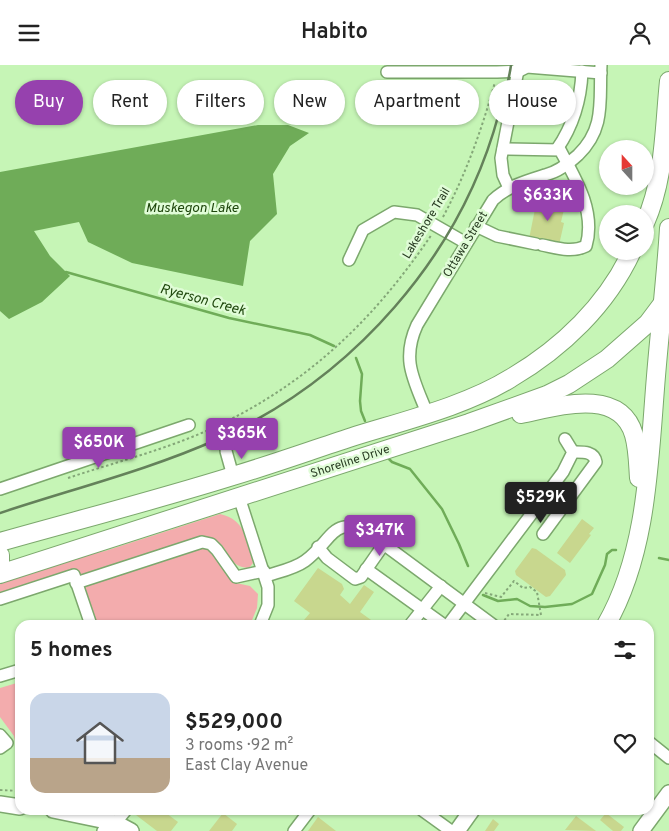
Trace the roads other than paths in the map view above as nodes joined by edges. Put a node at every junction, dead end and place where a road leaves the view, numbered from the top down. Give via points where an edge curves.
1 (519, 68) edge
2 (601, 69) edge
3 (582, 71) junction
4 (387, 72) dead end
5 (669, 81) edge
6 (503, 149) junction
7 (557, 149) junction
8 (568, 164) junction
9 (509, 188) junction
10 (652, 205) edge
11 (476, 226) junction
12 (669, 228) edge
13 (466, 243) junction
14 (626, 260) edge
15 (350, 261) dead end
16 (666, 300) edge
17 (427, 413) junction
18 (469, 423) junction
19 (189, 425) dead end
20 (565, 439) dead end
21 (226, 451) dead end
22 (574, 452) junction
23 (233, 476) junction
24 (294, 479) junction
25 (0, 489) edge
26 (239, 497) junction
27 (642, 513) junction
28 (543, 533) dead end
29 (114, 537) junction
30 (0, 542) edge
31 (384, 544) junction
32 (318, 547) junction
33 (0, 555) edge
34 (0, 562) edge
35 (366, 569) junction
36 (0, 574) edge
37 (265, 574) junction
38 (76, 583) junction
39 (441, 586) junction
40 (0, 599) edge
41 (464, 603) junction
42 (422, 609) junction
43 (89, 620) edge
44 (262, 620) edge
45 (414, 620) edge
46 (438, 620) edge
47 (450, 620) edge
48 (494, 620) edge
49 (609, 620) edge
50 (15, 672) edge
51 (0, 676) edge
52 (0, 735) edge
53 (654, 746) edge
54 (0, 748) edge
55 (669, 758) edge
56 (669, 793) edge
57 (0, 805) edge
58 (15, 806) edge
59 (654, 813) edge
60 (69, 815) edge
61 (122, 815) edge
62 (306, 815) edge
63 (429, 815) edge
64 (468, 815) edge
65 (653, 815) edge
66 (111, 828) edge
67 (131, 831) edge
68 (294, 831) edge
69 (451, 831) edge
70 (456, 831) edge
71 (641, 831) edge

1 - 3 street
1 - 4 street via 497,73
1 - 6 street
2 - 3 street
2 - 8 street, Ottawa Street via 600,112 596,130 584,150
3 - 7 street via 577,109 567,135
5 - 10 highway via 661,170
6 - 7 street
6 - 9 street via 503,175
7 - 8 street
8 - 9 street, Ottawa Street
8 - 11 street via 589,219 586,246 565,250 497,236
9 - 11 street, Ottawa Street via 493,200
11 - 13 street, Ottawa Street
12 - 16 highway
13 - 15 street via 417,215 394,212 363,230
13 - 17 street, Ottawa Street via 417,325 410,343 409,363
14 - 17 highway, Shoreline Drive via 584,321 547,354 490,390
16 - 18 highway, Shoreline Drive via 630,340 587,373 547,395
16 - 27 highway
17 - 23 highway, Shoreline Drive
17 - 24 highway via 434,418 430,427 324,462
18 - 24 highway, Shoreline Drive
18 - 27 highway via 579,403 600,405 619,412 634,434
19 - 25 street
20 - 22 street
21 - 23 street
22 - 28 street via 589,453 596,462
22 - 41 street via 563,472
23 - 29 highway via 173,500 112,518 108,530
23 - 30 highway, Shoreline Drive
24 - 26 highway, Shoreline Drive
26 - 29 highway, Shoreline Drive
26 - 37 street
27 - 49 highway via 628,576
29 - 36 highway, Shoreline Drive
31 - 32 street via 362,529 346,526 333,532
31 - 35 street
31 - 39 street
32 - 35 street via 327,558 356,579
32 - 37 street via 299,565
33 - 34 highway
35 - 42 street
37 - 38 street via 236,577 217,550 202,542
37 - 44 street via 269,596
38 - 40 street via 74,575
38 - 43 street
39 - 41 street
39 - 42 street
41 - 47 street
41 - 48 street
42 - 45 street
42 - 46 street
50 - 51 street
52 - 54 street via 7,743
53 - 55 street
56 - 59 main road
57 - 58 main road
60 - 66 main road
61 - 66 street
62 - 68 street
63 - 69 street
64 - 70 main road
65 - 71 main road
66 - 67 main road

